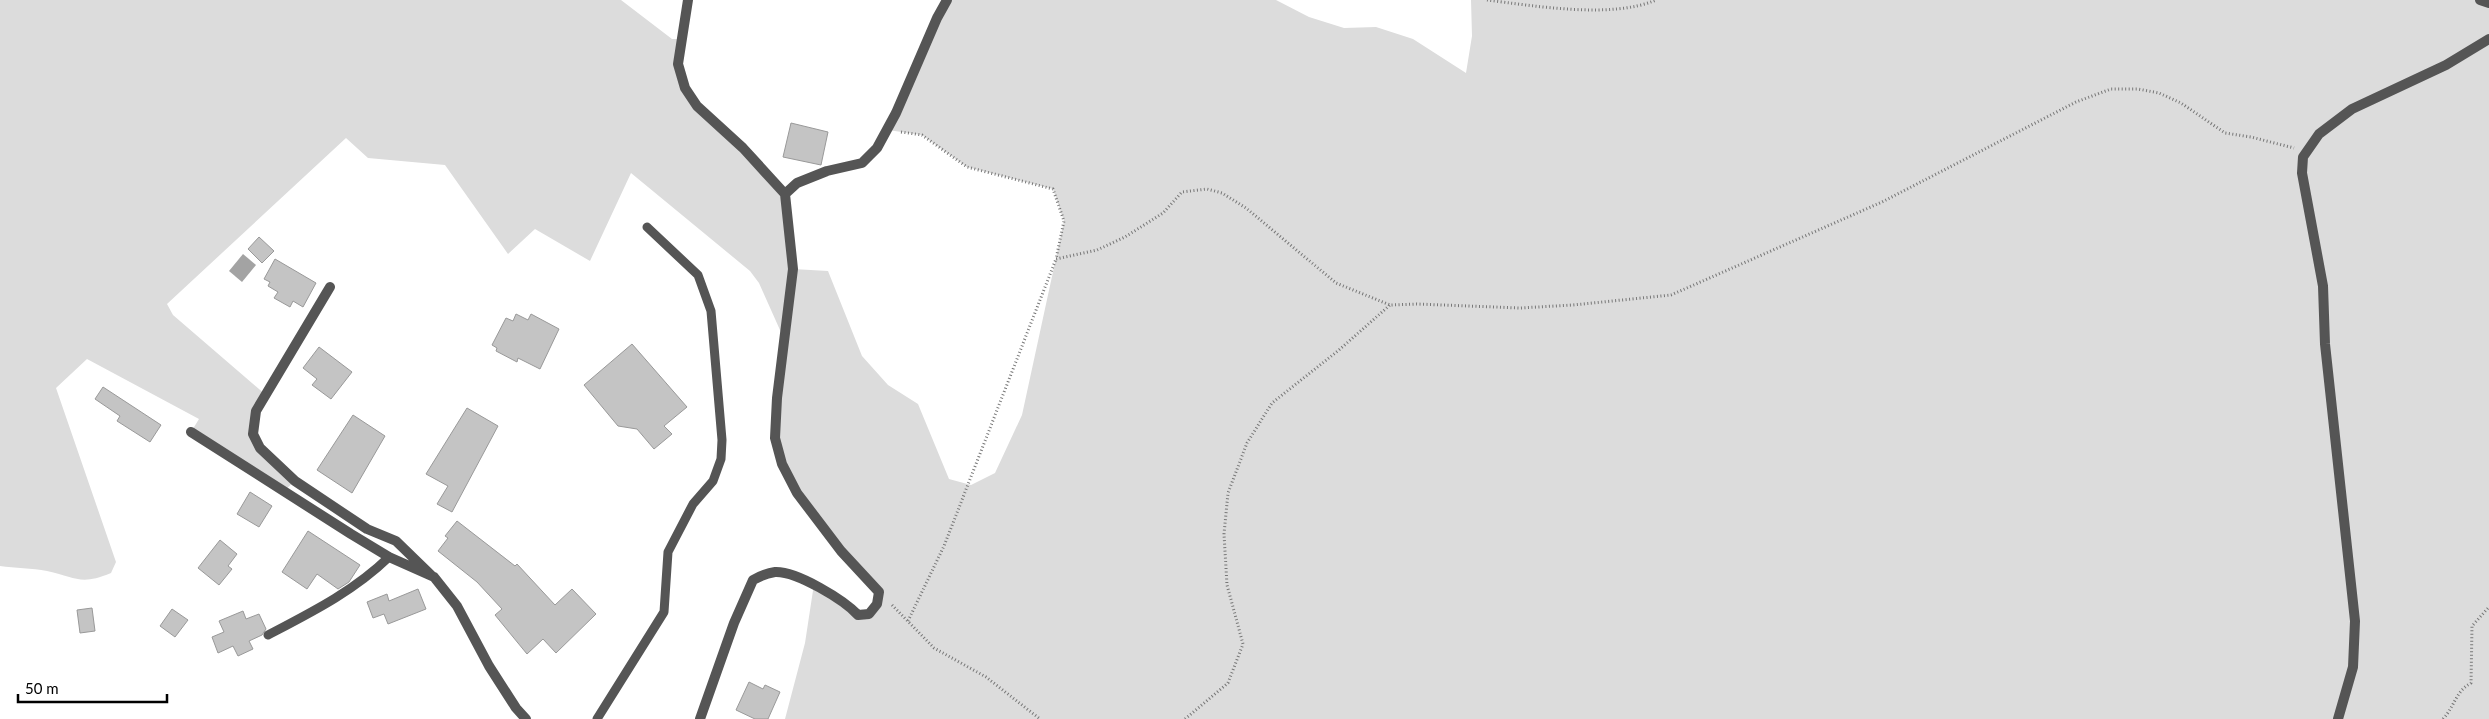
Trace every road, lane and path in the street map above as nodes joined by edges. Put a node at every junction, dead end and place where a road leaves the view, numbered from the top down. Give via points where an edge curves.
1 (688, 0) edge
2 (948, 0) edge
3 (1487, 0) edge
4 (1656, 0) edge
5 (2480, 0) edge
6 (2489, 3) edge
7 (2489, 39) edge
8 (888, 130) junction
9 (2303, 157) junction
10 (785, 194) junction
11 (647, 227) dead end
12 (1056, 259) junction
13 (330, 287) dead end
14 (1390, 306) junction
15 (191, 432) dead end
16 (390, 557) junction
17 (434, 577) junction
18 (879, 592) junction
19 (2489, 607) edge
20 (908, 621) junction
21 (268, 635) dead end
22 (526, 719) edge
23 (597, 719) edge
24 (700, 719) edge
25 (1040, 719) edge
26 (1185, 719) edge
27 (2338, 719) edge
28 (2443, 719) edge

1 - 10 street via 678,64 685,88 697,106 750,155
2 - 8 street via 936,18
3 - 4 path via 1603,10 1644,5
5 - 6 street
7 - 9 street via 2446,65 2352,109 2319,134
8 - 10 street via 862,163 826,171 796,183
8 - 12 path via 922,135 967,167 1053,188 1064,221
9 - 14 path via 2292,146 2225,133 2181,103 2159,93 2138,88 2111,89 2076,102 1882,202 1671,295 1573,306
9 - 27 street via 2302,173 2323,286 2325,344 2356,621 2353,667
10 - 18 street via 793,269 775,438 782,464 797,493 841,552
11 - 23 lane via 698,276 711,311 722,431 721,459 713,482 693,504 668,552 664,612
12 - 14 path via 1097,250 1163,213 1182,192 1207,189 1222,193 1246,208 1336,283
12 - 20 path via 944,546
13 - 17 street via 256,411 253,434 260,448 295,481 367,529 396,541
14 - 26 path via 1272,403 1247,442 1228,493 1224,534 1227,585 1243,644 1228,683
15 - 16 street
16 - 17 street
16 - 21 lane via 339,598
17 - 22 street via 457,606 489,666
18 - 20 path
18 - 24 street via 877,604 870,614 858,615 849,605 814,584 777,572 753,580
19 - 28 path via 2472,626 2471,683 2460,689 2451,711
20 - 25 path via 934,648 986,677

